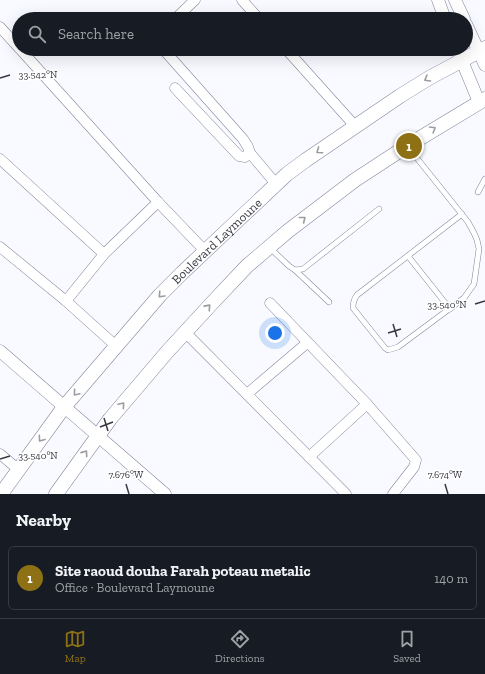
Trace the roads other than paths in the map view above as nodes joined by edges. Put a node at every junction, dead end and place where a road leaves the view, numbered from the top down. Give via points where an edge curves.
1 (195, 0) edge
2 (242, 0) edge
3 (438, 0) edge
4 (455, 0) edge
5 (182, 12) edge
6 (253, 12) edge
7 (442, 12) edge
8 (461, 12) edge
9 (0, 26) edge
10 (473, 35) edge
11 (12, 39) edge
12 (482, 50) edge
13 (27, 56) edge
14 (169, 56) edge
15 (292, 56) edge
16 (458, 56) edge
17 (460, 56) edge
18 (485, 65) edge
19 (174, 88) dead end
20 (482, 101) edge
21 (355, 126) junction
22 (407, 146) junction
23 (250, 153) junction
24 (0, 159) edge
25 (485, 179) edge
26 (276, 184) junction
27 (478, 192) dead end
28 (158, 202) junction
29 (379, 209) dead end
30 (462, 214) junction
31 (0, 247) edge
32 (269, 247) junction
33 (205, 250) junction
34 (104, 254) junction
35 (408, 256) junction
36 (295, 270) junction
37 (66, 301) junction
38 (329, 302) dead end
39 (270, 303) dead end
40 (450, 309) junction
41 (185, 332) junction
42 (307, 343) junction
43 (116, 346) junction
44 (0, 351) edge
45 (247, 394) junction
46 (366, 404) junction
47 (64, 407) junction
48 (98, 435) junction
49 (0, 454) edge
50 (309, 458) junction
51 (19, 470) junction
52 (1, 494) edge
53 (56, 494) edge
54 (165, 494) edge
55 (346, 494) edge
56 (394, 494) edge

1 - 5 street
2 - 6 street
3 - 7 street
4 - 8 street
9 - 11 street
10 - 12 street
12 - 18 street
13 - 28 street
14 - 23 street via 242,139
15 - 21 street
16 -> 21 main road, Boulevard Laymoune
17 - 20 street
19 - 23 street via 239,156 245,157
22 -> 20 main road
21 -> 26 main road, Boulevard Laymoune
22 - 30 lane
32 -> 22 main road via 307,215
23 - 26 street
24 - 34 street
25 - 27 lane
26 - 33 main road, Boulevard Laymoune
28 - 33 street
28 - 34 street
29 - 36 lane via 302,269
30 - 35 lane
30 - 40 lane via 474,233 479,249 474,284 464,298
31 - 37 street
32 - 36 lane
41 -> 32 main road
33 -> 43 main road, Boulevard Laymoune via 160,295
34 - 37 street
35 - 40 lane
35 - 40 lane via 357,295 353,308 388,350 398,348
36 - 38 lane
37 - 43 street
39 - 42 street
41 - 45 street
48 -> 41 main road
42 - 45 street
42 - 46 street
43 -> 47 main road, Boulevard Laymoune
44 - 47 street
45 - 50 street
46 - 50 street
46 - 56 street via 416,460 414,467
47 - 48 street
47 -> 51 main road, Boulevard Laymoune
53 -> 48 main road
48 - 54 street
49 - 51 street
50 - 55 street
51 - 52 main road, Boulevard Laymoune

